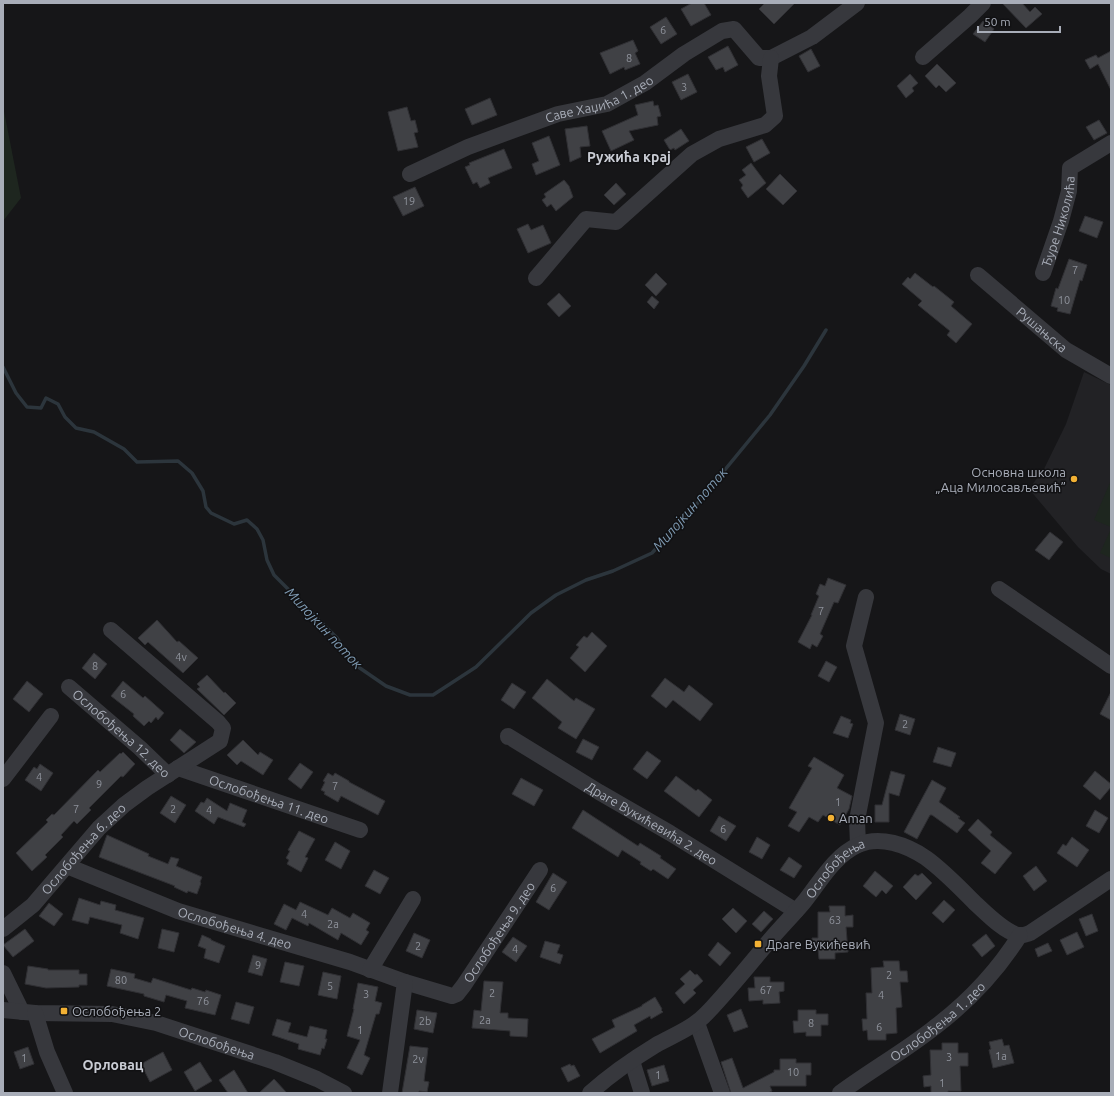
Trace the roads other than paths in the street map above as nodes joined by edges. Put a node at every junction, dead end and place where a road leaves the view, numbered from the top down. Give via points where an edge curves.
1 (857, 3) edge
2 (982, 3) edge
3 (923, 57) dead end
4 (771, 58) junction
5 (1111, 143) edge
6 (410, 174) dead end
7 (1043, 273) dead end
8 (978, 275) dead end
9 (536, 278) dead end
10 (1111, 376) edge
11 (999, 589) dead end
12 (866, 597) dead end
13 (111, 630) dead end
14 (1111, 666) edge
15 (69, 687) dead end
16 (51, 716) dead end
17 (508, 737) dead end
18 (173, 771) junction
19 (3, 779) edge
20 (360, 830) dead end
21 (858, 845) junction
22 (67, 866) junction
23 (540, 870) dead end
24 (1108, 878) edge
25 (413, 899) dead end
26 (796, 911) junction
27 (3, 929) edge
28 (1020, 935) junction
29 (370, 970) junction
30 (3, 973) edge
31 (405, 982) junction
32 (457, 994) joint
33 (3, 1010) edge
34 (28, 1013) junction
35 (697, 1023) junction
36 (632, 1061) junction
37 (65, 1093) edge
38 (344, 1093) edge
39 (390, 1093) edge
40 (590, 1093) edge
41 (642, 1093) edge
42 (722, 1093) edge
43 (840, 1093) edge

1 - 4 street via 812,37
2 - 3 street
4 - 6 street, Саве Хаџића 1. део via 759,58 734,29 722,31 684,54 645,83 607,104 558,114 468,147
4 - 9 street via 769,76 775,116 765,125 719,139 692,154 616,222 586,219
5 - 7 street, Ђуре Николића via 1070,168 1069,191
8 - 10 street, Рушањска via 1066,350
11 - 14 street
12 - 21 street via 854,646 876,723 857,820
13 - 18 street, Ослобођења 12. део via 223,728 220,740
15 - 18 street, Ослобођења 12. део
16 - 19 street
17 - 26 street, Драге Вукићевића 2. део
18 - 20 street, Ослобођења 11. део
18 - 22 street, Ослобођења 6. део via 110,817
21 - 26 street, Ослобођења via 836,861
21 - 28 street, Ослобођења via 882,842 898,844 914,851 950,878 993,920
22 - 27 street, Ослобођења 6. део via 33,905
22 - 29 street, Ослобођења 4. део via 178,911
23 - 32 street, Ослобођења 9. део
24 - 28 street via 1030,933
25 - 29 street
26 - 35 street, Ослобођења
28 - 43 street, Ослобођења 1. део via 982,984 962,1004 935,1027
29 - 31 street, Ослобођења 4. део
30 - 34 street
31 - 32 street, Ослобођења 4. део via 452,996
31 - 39 street
33 - 34 street, Ослобођења
34 - 37 street
34 - 38 street, Ослобођења via 112,1014 156,1023 268,1059 311,1076
35 - 36 street, Ослобођења
35 - 42 street
36 - 40 street, Ослобођења
36 - 41 street

